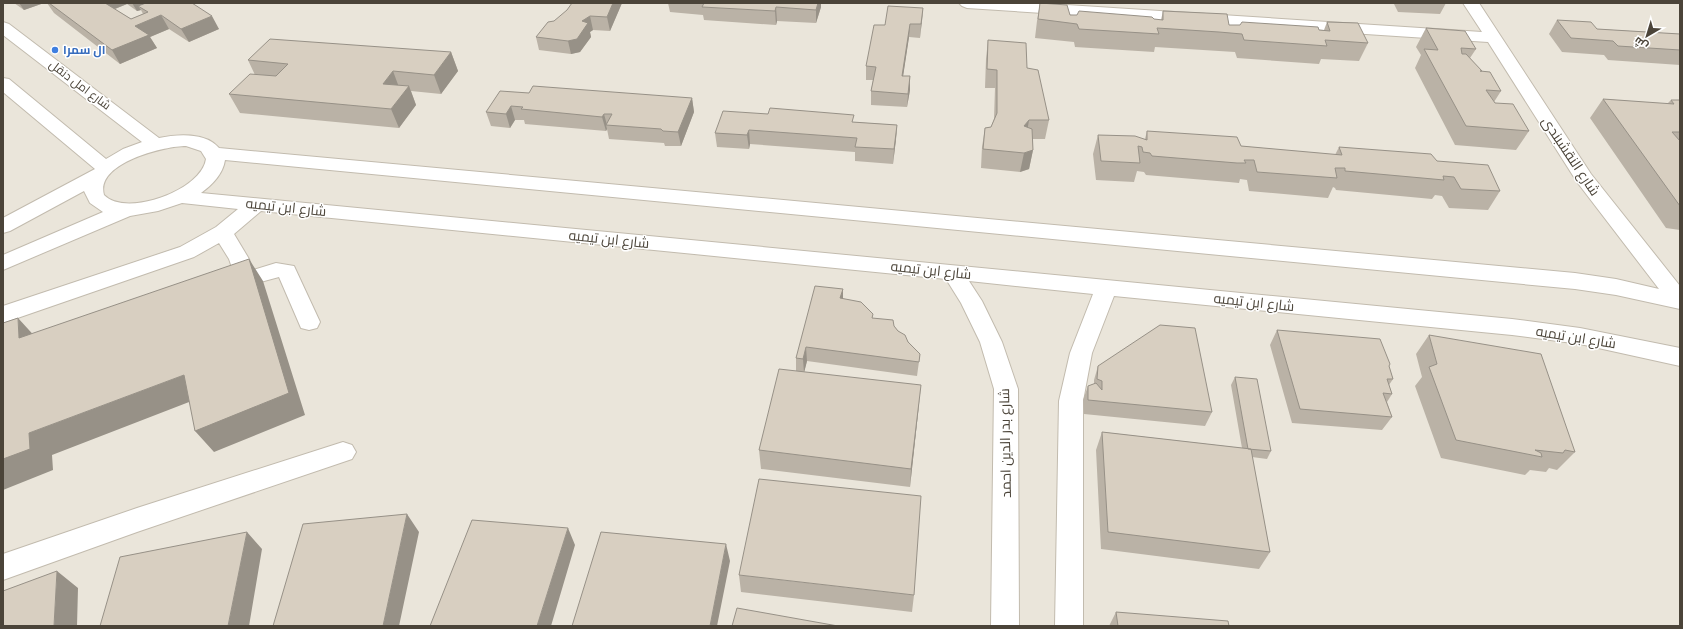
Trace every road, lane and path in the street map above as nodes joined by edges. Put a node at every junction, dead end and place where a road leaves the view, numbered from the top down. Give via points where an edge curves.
1 (967, 3) edge
2 (1471, 3) edge
3 (1033, 5) edge
4 (3, 27) edge
5 (1493, 38) junction
6 (3, 83) edge
7 (156, 144) junction
8 (214, 153) junction
9 (103, 171) junction
10 (181, 197) junction
11 (257, 204) junction
12 (125, 210) junction
13 (3, 226) edge
14 (3, 231) edge
15 (223, 232) junction
16 (9, 260) edge
17 (952, 272) junction
18 (1107, 288) junction
19 (1680, 301) edge
20 (3, 315) edge
21 (309, 322) dead end
22 (1680, 357) edge
23 (343, 452) dead end
24 (3, 567) edge
25 (1005, 626) edge
26 (1069, 626) edge

1 - 3 street
2 - 5 street, شارع النقشبندى
3 - 5 street
4 - 7 street, شارع امل دنقل
5 - 19 street, شارع النقشبندى via 1584,178
6 - 9 street
7 - 8 street via 170,141 195,142 210,148
7 - 9 street via 129,154
8 - 10 street via 215,164 207,178
8 - 19 street via 1575,281
9 - 12 street via 93,189 94,195 105,205
9 - 13 street
10 - 11 street, شارع ابن تيميه
10 - 12 street via 152,207
11 - 15 street
11 - 17 street, شارع ابن تيميه
12 - 16 street
14 - 16 street via 20,240 20,248
15 - 20 street via 187,252
15 - 21 street via 239,259 244,277 252,278 279,270 287,271
17 - 18 street, شارع ابن تيميه
17 - 25 street, شارع بدر الدين احمد via 971,300 991,342 1006,388
18 - 22 street, شارع ابن تيميه via 1512,327 1580,336
18 - 26 street via 1081,353 1071,401
23 - 24 street

